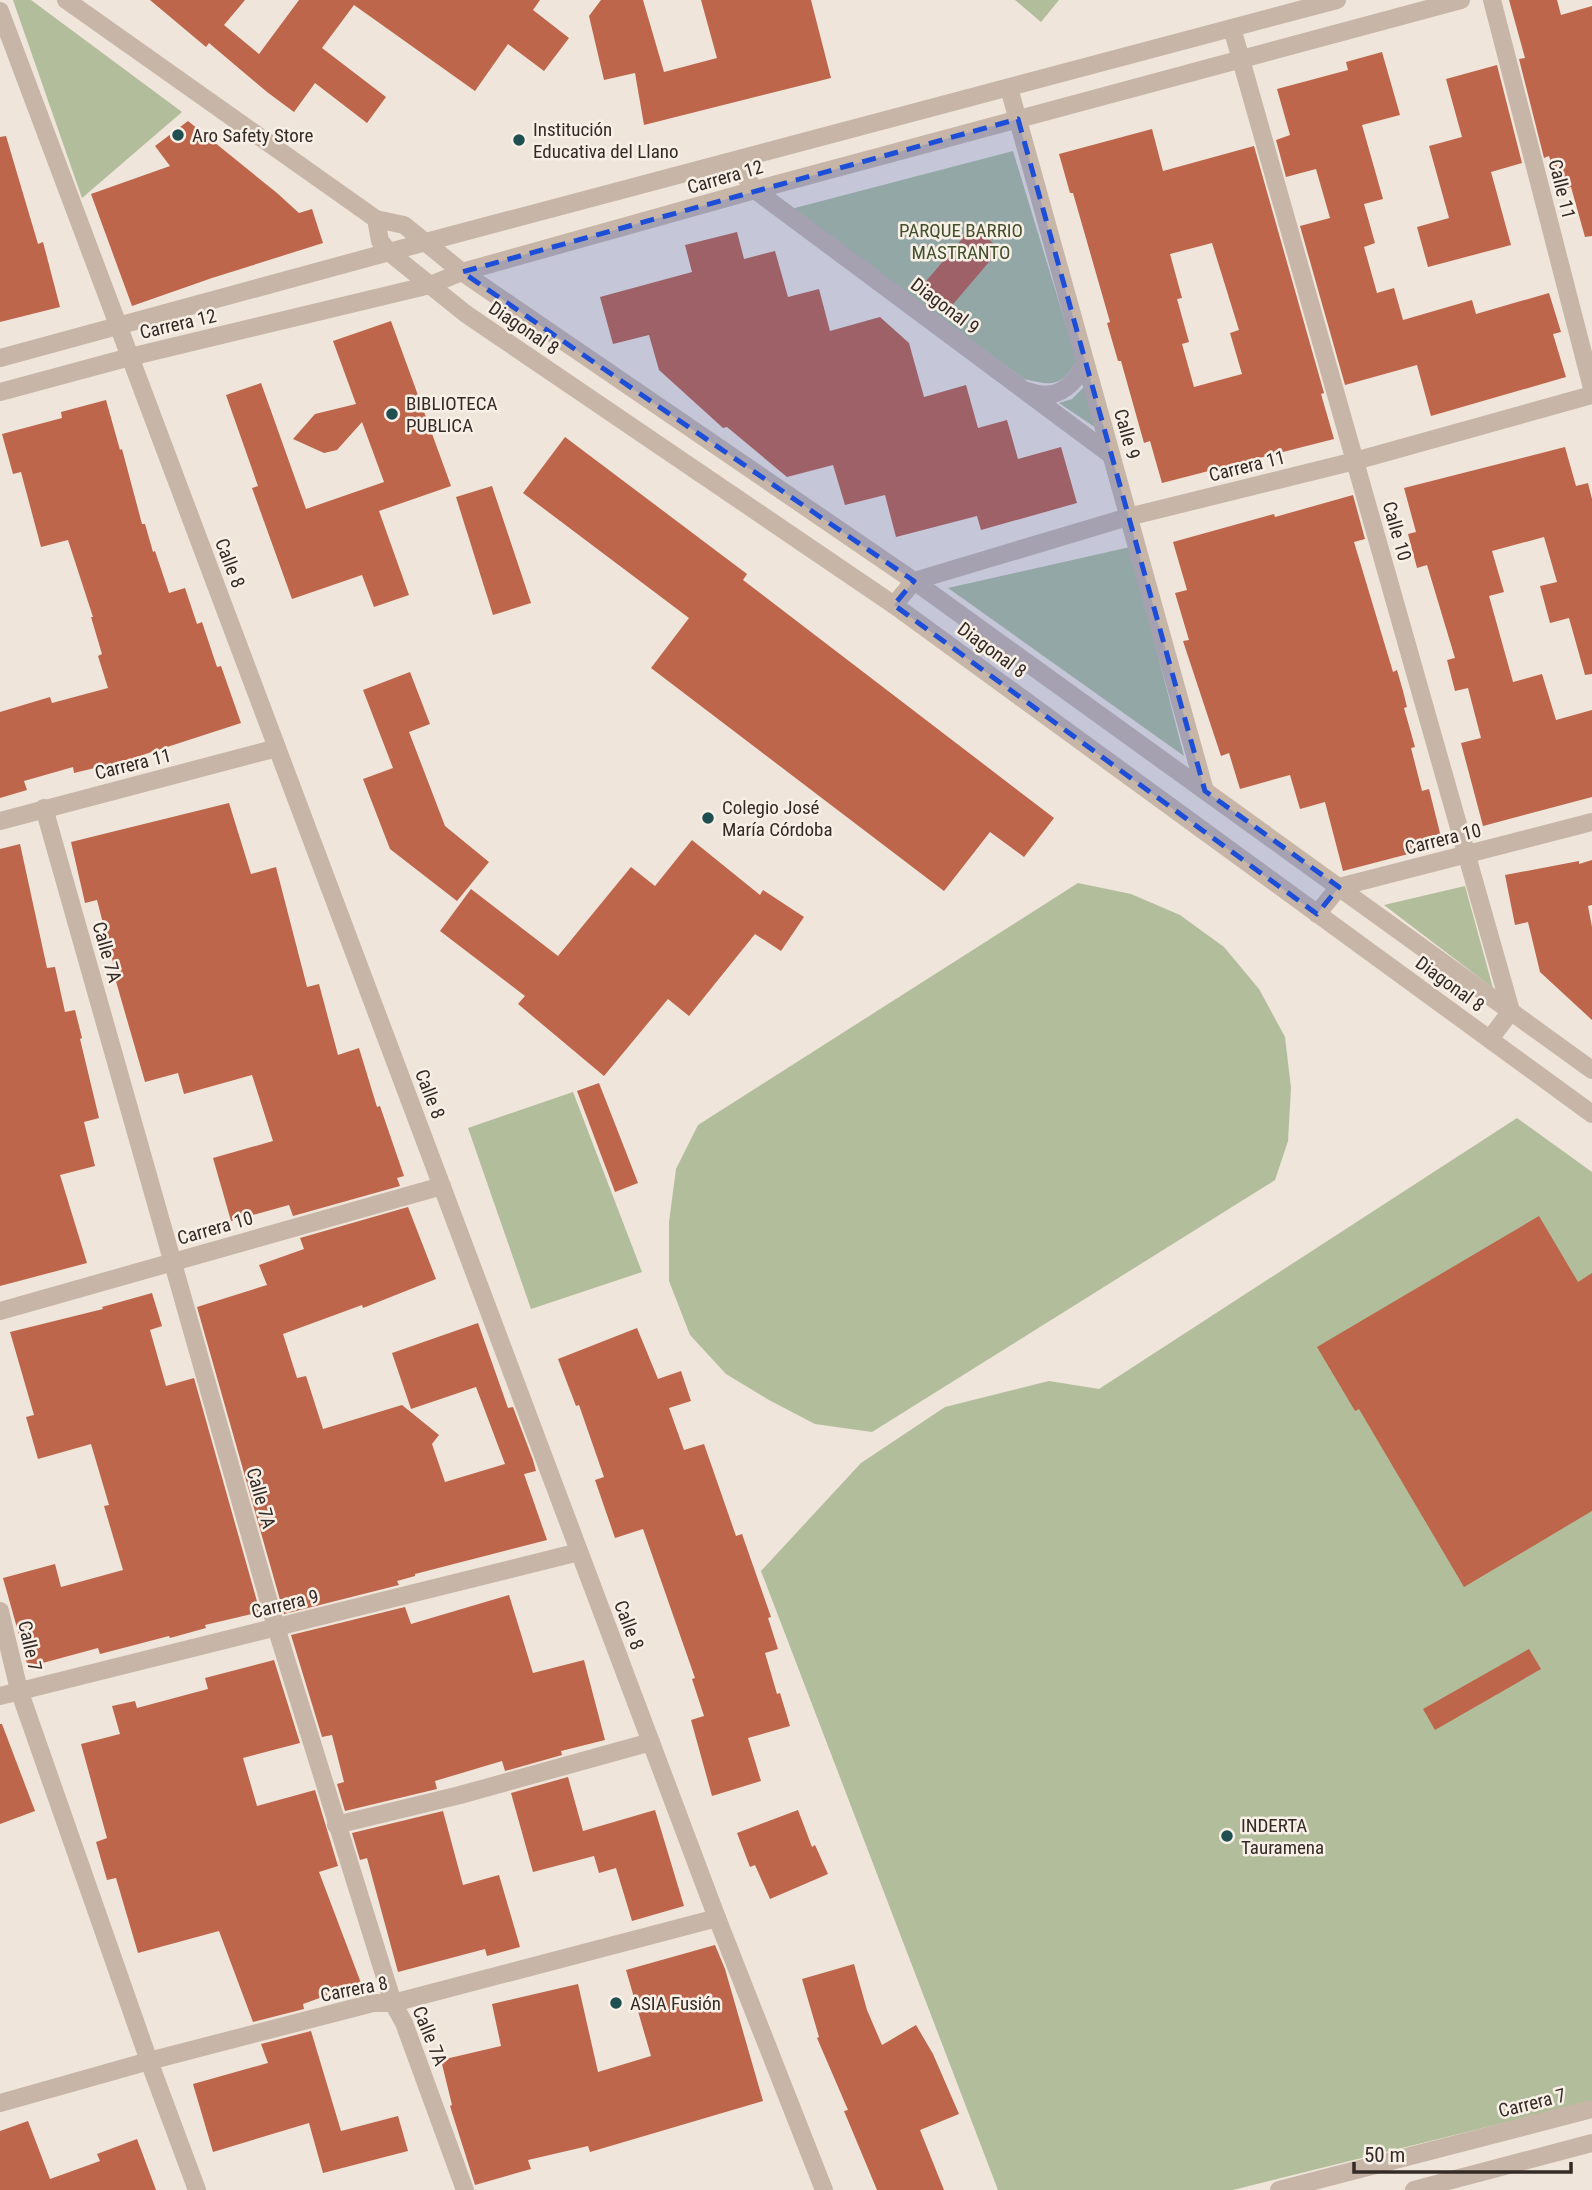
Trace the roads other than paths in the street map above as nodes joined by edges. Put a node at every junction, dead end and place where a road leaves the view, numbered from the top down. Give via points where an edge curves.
1 (66, 0) edge
2 (1337, 0) edge
3 (1461, 0) edge
4 (1492, 0) edge
5 (0, 11) edge
6 (1232, 28) junction
7 (1241, 59) junction
8 (1009, 88) junction
9 (1018, 119) junction
10 (735, 162) junction
11 (755, 190) junction
12 (376, 219) junction
13 (426, 242) junction
14 (390, 253) junction
15 (462, 272) junction
16 (430, 285) junction
17 (118, 327) junction
18 (130, 357) junction
19 (0, 358) edge
20 (1086, 363) junction
21 (1020, 388) junction
22 (1592, 388) edge
23 (0, 392) edge
24 (1592, 395) edge
25 (1111, 455) junction
26 (1355, 461) junction
27 (1128, 517) junction
28 (914, 581) junction
29 (894, 605) junction
30 (277, 748) junction
31 (1205, 791) junction
32 (44, 808) junction
33 (0, 821) edge
34 (1592, 822) edge
35 (1467, 855) junction
36 (1339, 887) junction
37 (1317, 914) junction
38 (1511, 1011) junction
39 (1490, 1040) junction
40 (1592, 1070) edge
41 (1592, 1114) edge
42 (442, 1186) junction
43 (172, 1262) junction
44 (0, 1311) edge
45 (579, 1552) junction
46 (0, 1612) edge
47 (276, 1628) junction
48 (19, 1690) junction
49 (0, 1696) edge
50 (651, 1742) junction
51 (336, 1825) junction
52 (717, 1918) junction
53 (393, 2003) junction
54 (149, 2061) junction
55 (0, 2103) edge
56 (1592, 2109) edge
57 (1592, 2143) edge
58 (197, 2190) edge
59 (465, 2190) edge
60 (824, 2190) edge
61 (1279, 2190) edge
62 (1414, 2190) edge

1 - 12 street, Diagonal 8
2 - 6 street, Carrera 12
3 - 7 street, Carrera 12
4 - 22 street, Calle 11
5 - 17 street, Calle 8
6 - 7 street, Calle 10
6 - 8 street, Carrera 12
7 - 9 street, Carrera 12
7 - 26 street, Calle 10
8 - 9 street, Calle 9
8 - 10 street, Carrera 12
9 - 11 street, Carrera 12
9 - 20 street, Calle 9
10 - 11 street, Diagonal 9
10 - 13 street, Carrera 12
11 - 15 street, Carrera 12
11 - 21 street, Diagonal 9
12 - 13 street, Diagonal 8 via 404,225
12 - 14 street, Diagonal 8 via 380,241
13 - 14 street, Carrera 12
13 - 15 street, Diagonal 8
14 - 16 street, Diagonal 8
14 - 17 street, Carrera 12
15 - 16 street, Carrera 12
15 - 28 street, Diagonal 8
16 - 18 street, Carrera 12
16 - 29 street, Diagonal 8
17 - 18 street, Calle 8
17 - 19 street, Carrera 12
18 - 23 street, Carrera 12
18 - 30 street, Calle 8
20 - 21 street via 1076,381 1059,393 1039,395
20 - 25 street, Calle 9
21 - 25 street, Diagonal 9
24 - 26 street, Carrera 11
25 - 27 street, Calle 9
26 - 27 street, Carrera 11
26 - 35 street, Calle 10
27 - 28 street, Carrera 11
27 - 31 street, Calle 9
28 - 29 street
28 - 31 street, Diagonal 8
29 - 37 street, Diagonal 8
30 - 32 street, Carrera 11
30 - 42 street, Calle 8
31 - 36 street, Diagonal 8
32 - 33 street, Carrera 11
32 - 43 street, Calle 7A
34 - 35 street, Carrera 10
35 - 36 street, Carrera 10
35 - 38 street, Calle 10
36 - 37 street
36 - 38 street, Diagonal 8
37 - 39 street, Diagonal 8
38 - 39 street
38 - 40 street, Diagonal 8
39 - 41 street, Diagonal 8
42 - 43 street, Carrera 10
42 - 45 street, Calle 8
43 - 44 street, Carrera 10
43 - 47 street, Calle 7A
45 - 47 street, Carrera 9
45 - 50 street, Calle 8
46 - 48 street, Calle 7
47 - 48 street, Carrera 9
47 - 51 street, Calle 7A
48 - 49 street, Carrera 9
48 - 54 street, Calle 7
50 - 51 street
50 - 52 street, Calle 8
51 - 53 street, Calle 7A
52 - 53 street, Carrera 8
52 - 60 street, Calle 8
53 - 54 street, Carrera 8 via 373,2003
53 - 59 street, Calle 7A
54 - 55 street, Carrera 8
54 - 58 street, Calle 7
56 - 61 street, Carrera 7
57 - 62 street

